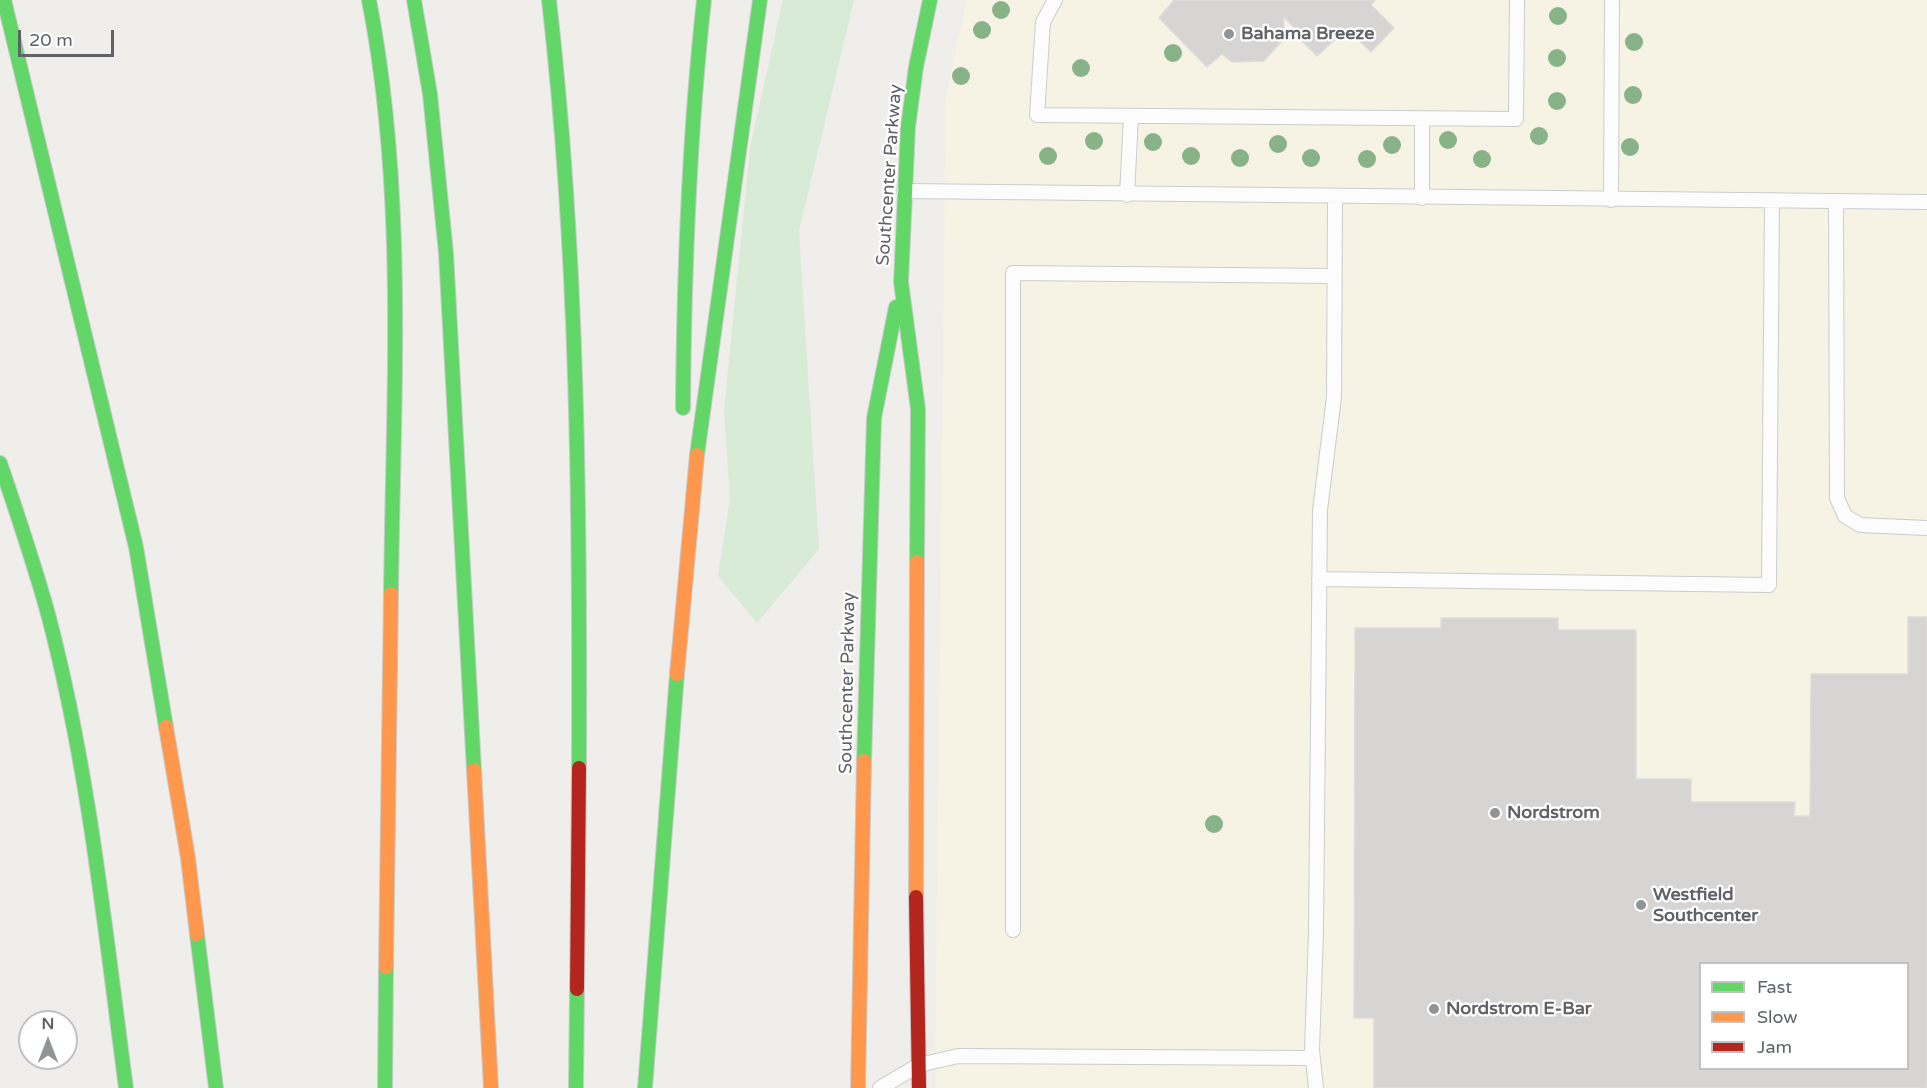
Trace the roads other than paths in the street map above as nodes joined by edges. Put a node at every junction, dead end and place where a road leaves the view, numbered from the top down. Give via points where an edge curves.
1 (4, 0) edge
2 (369, 0) edge
3 (414, 0) edge
4 (549, 0) edge
5 (704, 0) edge
6 (760, 0) edge
7 (930, 0) edge
8 (1056, 0) edge
9 (1517, 0) edge
10 (1612, 0) edge
11 (1131, 116) junction
12 (1422, 119) junction
13 (904, 191) junction
14 (1127, 195) junction
15 (1335, 198) junction
16 (1422, 198) junction
17 (1611, 200) junction
18 (1772, 201) junction
19 (1836, 201) junction
20 (1927, 202) edge
21 (1334, 276) junction
22 (902, 282) junction
23 (682, 422) dead end
24 (0, 464) edge
25 (676, 526) dead end
26 (1927, 528) edge
27 (1319, 579) junction
28 (1013, 930) dead end
29 (656, 952) junction
30 (1312, 1058) junction
31 (919, 1065) junction
32 (126, 1088) edge
33 (216, 1088) edge
34 (385, 1088) edge
35 (491, 1088) edge
36 (576, 1088) edge
37 (645, 1088) edge
38 (858, 1088) edge
39 (880, 1088) edge
40 (919, 1088) edge
41 (1316, 1088) edge

1 - 33 main road via 136,547 188,858
2 - 34 main road via 381,62 396,244
3 - 35 main road via 436,142 446,253
4 - 36 main road via 562,132 572,308 579,575
5 - 23 main road via 684,251
6 - 29 main road via 704,392 684,577
7 - 13 main road, Southcenter Parkway via 916,67
8 - 11 lane via 1043,22 1037,115
9 - 12 lane via 1516,119
10 - 17 lane
11 - 12 lane
11 - 14 lane
12 - 16 lane
13 - 14 lane
13 - 22 main road, Southcenter Parkway
14 - 15 lane
15 - 16 lane
15 - 21 lane
16 - 17 lane
17 - 18 lane
18 - 19 lane
18 - 27 lane via 1769,585
19 - 20 lane
19 - 26 lane via 1837,498 1845,516 1860,525
21 - 27 lane via 1334,397 1320,510
21 - 28 lane via 1013,273
22 - 31 main road, Southcenter Parkway via 918,409
22 - 38 main road, Southcenter Parkway via 874,418
24 - 32 main road via 18,511 64,676 96,857
25 - 29 main road
27 - 30 lane
29 - 37 main road
30 - 31 lane via 958,1056
30 - 41 lane
31 - 39 lane
31 - 40 main road, Southcenter Parkway

